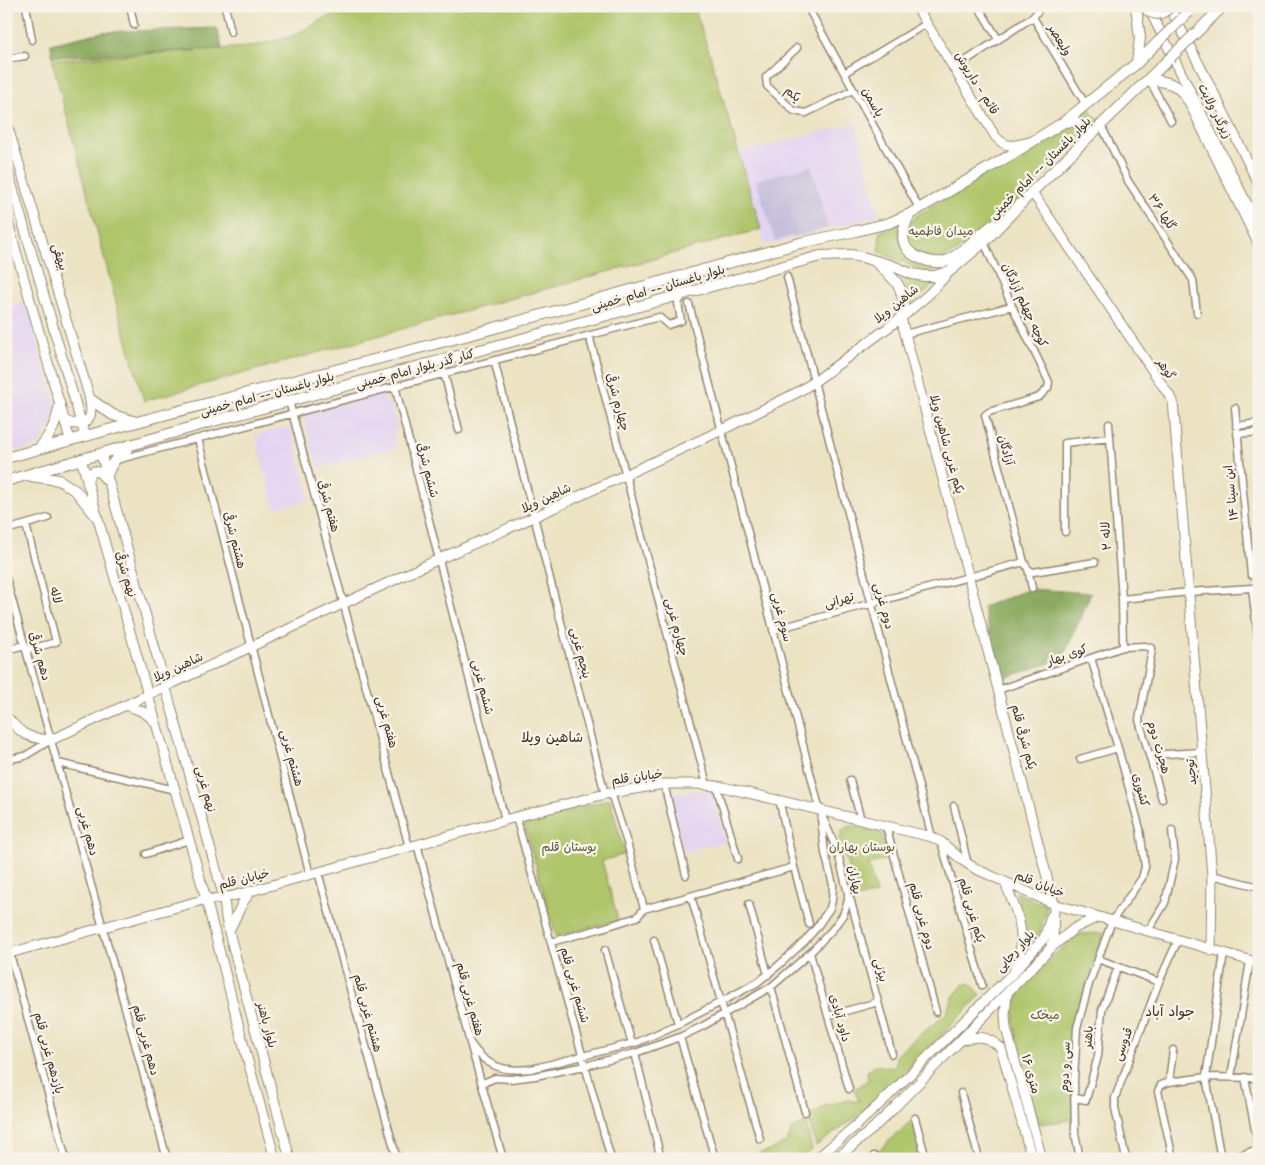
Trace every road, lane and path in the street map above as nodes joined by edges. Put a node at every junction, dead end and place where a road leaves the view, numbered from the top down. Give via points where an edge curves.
1 (26, 6) edge
2 (130, 6) edge
3 (226, 6) edge
4 (807, 6) edge
5 (916, 6) edge
6 (978, 6) edge
7 (1042, 6) edge
8 (1136, 6) edge
9 (1144, 6) edge
10 (1148, 6) edge
11 (1170, 6) edge
12 (1223, 6) edge
13 (1192, 9) edge
14 (1032, 17) junction
15 (926, 24) junction
16 (134, 25) dead end
17 (231, 32) dead end
18 (998, 39) junction
19 (32, 40) dead end
20 (797, 48) dead end
21 (25, 56) dead end
22 (6, 59) edge
23 (1137, 63) junction
24 (954, 68) junction
25 (844, 73) junction
26 (1148, 79) junction
27 (854, 90) junction
28 (1086, 105) junction
29 (6, 121) edge
30 (1171, 121) dead end
31 (1064, 122) junction
32 (1101, 125) junction
33 (1035, 141) junction
34 (1082, 143) junction
35 (6, 165) edge
36 (1259, 185) edge
37 (1032, 192) junction
38 (920, 208) junction
39 (1012, 213) junction
40 (910, 214) junction
41 (6, 216) edge
42 (1259, 228) edge
43 (984, 242) junction
44 (1259, 244) edge
45 (873, 260) junction
46 (950, 271) junction
47 (786, 277) dead end
48 (685, 293) junction
49 (588, 301) junction
50 (689, 304) dead end
51 (1012, 306) junction
52 (563, 308) junction
53 (1197, 313) dead end
54 (900, 318) junction
55 (594, 319) junction
56 (568, 326) junction
57 (905, 334) junction
58 (589, 335) junction
59 (514, 341) junction
60 (517, 354) junction
61 (494, 360) junction
62 (444, 373) junction
63 (1048, 377) joint
64 (814, 382) junction
65 (394, 386) junction
66 (229, 398) junction
67 (90, 399) junction
68 (289, 401) junction
69 (211, 403) junction
70 (60, 405) junction
71 (1234, 408) dead end
72 (292, 414) junction
73 (232, 417) junction
74 (64, 420) junction
75 (218, 420) junction
76 (137, 422) junction
77 (1259, 423) edge
78 (81, 424) junction
79 (1109, 424) dead end
80 (1236, 426) junction
81 (459, 430) dead end
82 (722, 430) junction
83 (1259, 432) edge
84 (1237, 434) junction
85 (85, 436) junction
86 (198, 438) junction
87 (1110, 438) junction
88 (70, 440) junction
89 (135, 444) junction
90 (39, 449) junction
91 (101, 454) junction
92 (6, 458) edge
93 (81, 460) junction
94 (114, 460) junction
95 (626, 474) junction
96 (25, 475) junction
97 (108, 479) junction
98 (6, 481) edge
99 (87, 483) junction
100 (97, 517) junction
101 (534, 517) junction
102 (48, 518) dead end
103 (26, 525) junction
104 (6, 530) edge
105 (1065, 532) dead end
106 (439, 559) junction
107 (1095, 562) dead end
108 (1028, 568) junction
109 (1259, 574) edge
110 (969, 577) junction
111 (6, 578) edge
112 (1032, 588) dead end
113 (1188, 592) junction
114 (1122, 599) junction
115 (344, 603) junction
116 (872, 603) junction
117 (773, 630) junction
118 (251, 646) junction
119 (1145, 646) joint
120 (1123, 647) junction
121 (26, 648) junction
122 (1259, 648) edge
123 (6, 650) edge
124 (1091, 658) junction
125 (165, 687) junction
126 (998, 690) junction
127 (148, 695) junction
128 (127, 706) junction
129 (6, 716) edge
130 (156, 723) junction
131 (51, 740) junction
132 (1118, 748) junction
133 (1202, 752) junction
134 (1149, 755) junction
135 (1080, 759) dead end
136 (6, 760) edge
137 (58, 763) junction
138 (850, 780) dead end
139 (664, 784) junction
140 (712, 785) junction
141 (175, 790) junction
142 (608, 793) junction
143 (779, 799) junction
144 (1162, 799) dead end
145 (954, 806) dead end
146 (820, 810) junction
147 (516, 817) junction
148 (505, 820) junction
149 (861, 820) junction
150 (886, 826) junction
151 (1172, 830) dead end
152 (932, 837) junction
153 (189, 840) junction
154 (941, 842) junction
155 (413, 846) junction
156 (837, 850) junction
157 (824, 853) junction
158 (146, 854) dead end
159 (738, 859) dead end
160 (968, 865) junction
161 (794, 867) junction
162 (314, 874) junction
163 (686, 874) dead end
164 (1212, 875) junction
165 (1005, 883) junction
166 (1259, 888) edge
167 (251, 891) junction
168 (848, 892) junction
169 (691, 896) junction
170 (224, 898) junction
171 (206, 899) junction
172 (749, 904) dead end
173 (1054, 904) junction
174 (644, 909) junction
175 (1098, 917) junction
176 (1112, 921) junction
177 (809, 924) dead end
178 (103, 927) junction
179 (1148, 931) junction
180 (229, 932) junction
181 (1044, 938) junction
182 (6, 939) edge
183 (654, 940) dead end
184 (1178, 940) junction
185 (551, 942) junction
186 (1053, 946) junction
187 (605, 950) dead end
188 (1211, 950) junction
189 (8, 953) edge
190 (810, 953) junction
191 (1224, 953) junction
192 (1098, 959) junction
193 (1254, 962) edge
194 (1118, 967) junction
195 (1014, 972) junction
196 (768, 975) junction
197 (1159, 982) junction
198 (982, 985) dead end
199 (771, 988) junction
200 (1007, 994) junction
201 (721, 1002) junction
202 (878, 1002) junction
203 (936, 1012) dead end
204 (724, 1014) junction
205 (828, 1016) junction
206 (678, 1024) junction
207 (680, 1037) junction
208 (961, 1040) junction
209 (470, 1043) junction
210 (632, 1044) junction
211 (1173, 1050) dead end
212 (635, 1053) junction
213 (892, 1054) dead end
214 (583, 1056) junction
215 (586, 1066) junction
216 (1206, 1077) junction
217 (1231, 1077) junction
218 (1245, 1077) junction
219 (1259, 1078) edge
220 (1166, 1083) junction
221 (482, 1084) junction
222 (849, 1089) dead end
223 (961, 1093) dead end
224 (1075, 1098) junction
225 (805, 1112) dead end
226 (915, 1118) dead end
227 (760, 1139) dead end
228 (1259, 1150) edge
229 (819, 1158) edge
230 (66, 1159) edge
231 (167, 1159) edge
232 (275, 1159) edge
233 (290, 1159) edge
234 (397, 1159) edge
235 (503, 1159) edge
236 (611, 1159) edge
237 (661, 1159) edge
238 (715, 1159) edge
239 (836, 1159) edge
240 (926, 1159) edge
241 (979, 1159) edge
242 (1032, 1159) edge
243 (1042, 1159) edge
244 (1080, 1159) edge
245 (1126, 1159) edge
246 (1173, 1159) edge
247 (1221, 1159) edge
248 (1229, 1159) edge

1 - 19 street
2 - 16 street
3 - 17 street
4 - 25 street, یاسمن
5 - 15 street, قائم - داریوش
6 - 18 street
7 - 14 street
8 - 23 main road via 1140,38
9 - 11 main road, bridge via 1157,14 1164,13
10 - 42 street, زیرگذر ولایت
11 - 36 street, زیرگذر ولایت
12 - 26 main road, بلوار باغستان -- امام خمینی, bridge
13 - 23 main road, بلوار باغستان -- امام خمینی, bridge
14 - 18 street, ولیعصر
14 - 28 street, ولیعصر
15 - 24 street, قائم - داریوش
15 - 25 street
18 - 24 street, ولیعصر
20 - 27 street, یکم via 766,77 767,86 794,111 806,113
21 - 22 street
23 - 28 main road, بلوار باغستان -- امام خمینی
24 - 33 street, قائم - داریوش via 1000,142 1013,146
25 - 27 street, یاسمن
26 - 30 street
26 - 32 main road, بلوار باغستان -- امام خمینی
26 - 44 main road via 1178,86 1184,93
27 - 38 street, یاسمن
28 - 31 main road, بلوار باغستان -- امام خمینی
29 - 67 street, بیهقی
31 - 33 main road, بلوار باغستان -- امام خمینی
31 - 34 main road via 1080,122 1085,132
32 - 34 main road, بلوار باغستان -- امام خمینی
32 - 53 street, ۳۶ گلها via 1128,181 1193,280
33 - 38 main road, بلوار باغستان -- امام خمینی
34 - 37 main road, بلوار باغستان -- امام خمینی
35 - 78 street, بیهقی
37 - 39 main road, بلوار باغستان -- امام خمینی
37 - 113 street, گوهر via 1172,401
38 - 40 main road, بلوار باغستان -- امام خمینی
39 - 40 main road via 944,262 917,257 904,244 904,224
39 - 43 main road, بلوار باغستان -- امام خمینی
40 - 49 main road, بلوار باغستان -- امام خمینی via 867,229 800,243
41 - 70 street
43 - 46 main road, بلوار باغستان -- امام خمینی
43 - 51 street, کوچه چهلم آزادگان
45 - 46 main road, بلوار باغستان -- امام خمینی via 924,276
45 - 48 main road, بلوار باغستان -- امام خمینی via 850,255 820,256
45 - 54 main road via 901,288 904,298
46 - 54 street, شاهین ویلا
47 - 64 street, دوم غربی
48 - 55 main road, بلوار باغستان -- امام خمینی
48 - 58 street, کنار گذر بلوار امام خمینی via 678,303 681,321 668,325 659,318
49 - 52 main road, بلوار باغستان -- امام خمینی
49 - 55 main road via 585,311
50 - 82 street, سوم غربی
51 - 57 street
51 - 63 street, کوچه چهلم آزادگان
52 - 56 main road via 571,319
52 - 66 main road, بلوار باغستان -- امام خمینی
54 - 57 street, یکم غربی شاهین ویلا
54 - 64 street, شاهین ویلا
55 - 56 main road, بلوار باغستان -- امام خمینی
56 - 59 main road, بلوار باغستان -- امام خمینی
57 - 110 street, یکم غربی شاهین ویلا
58 - 60 street, کنار گذر بلوار امام خمینی
58 - 95 street, چهارم شرقی
59 - 60 street
59 - 68 main road, بلوار باغستان -- امام خمینی
60 - 61 street, کنار گذر بلوار امام خمینی
61 - 62 street, کنار گذر بلوار امام خمینی
61 - 101 street, پنجم غربی
62 - 65 street, کنار گذر بلوار امام خمینی
62 - 81 street
63 - 108 street, آزادگان via 1048,388 1039,397 985,416
64 - 82 street, شاهین ویلا
64 - 116 street, دوم غربی
65 - 72 street, کنار گذر بلوار امام خمینی
65 - 106 street, ششم شرقی
66 - 69 main road, بلوار باغستان -- امام خمینی
66 - 73 main road via 226,406
67 - 76 main road via 114,415
67 - 78 street via 90,416
68 - 72 street, هفتم شرقی
68 - 73 main road, بلوار باغستان -- امام خمینی
69 - 75 main road via 219,408
69 - 76 main road, بلوار باغستان -- امام خمینی
70 - 74 street
70 - 90 main road via 54,426
71 - 80 street, ابن سینا ۱۴
72 - 86 street, کنار گذر بلوار امام خمینی
72 - 115 street, هفتم شرقی
73 - 75 main road, بلوار باغستان -- امام خمینی
74 - 78 street
74 - 88 street
75 - 89 main road, بلوار باغستان -- امام خمینی
76 - 85 main road, بلوار باغستان -- امام خمینی
77 - 80 street
78 - 85 street, بیهقی
79 - 87 street, لاله ۲
80 - 84 street, ابن سینا ۱۴
82 - 95 street, شاهین ویلا
82 - 117 street, سوم غربی
83 - 84 street
84 - 109 street, ابن سینا ۱۴ via 1251,575
85 - 88 main road, بلوار باغستان -- امام خمینی
86 - 94 street, کنار گذر بلوار امام خمینی
86 - 118 street, هشتم شرقی
87 - 105 street via 1064,443
87 - 114 street, لاله ۲
88 - 90 main road, بلوار باغستان -- امام خمینی
89 - 91 main road, بلوار باغستان -- امام خمینی
89 - 94 main road
90 - 92 main road, بلوار باغستان -- امام خمینی
91 - 93 main road, بلوار باغستان -- امام خمینی
91 - 97 street, نهم شرقی
93 - 96 main road, بلوار باغستان -- امام خمینی
93 - 99 street, نهم شرقی
94 - 97 main road
95 - 101 street, شاهین ویلا
95 - 140 street, چهارم غربی
96 - 98 main road, بلوار باغستان -- امام خمینی
96 - 100 main road via 59,480 76,490
97 - 99 street via 94,471
97 - 125 street, نهم شرقی
99 - 100 street, نهم شرقی
100 - 127 street, نهم شرقی
101 - 106 street, شاهین ویلا
101 - 142 street, پنجم غربی
102 - 103 street
103 - 104 street
103 - 121 street, لاله via 56,642
106 - 115 street, شاهین ویلا
106 - 148 street, ششم غربی
107 - 108 street
108 - 110 street, تهرانی
108 - 112 street, آزادگان
110 - 116 street, تهرانی
110 - 126 street, یکم شرقی قلم
111 - 121 street, دهم شرقی
113 - 114 street
113 - 122 street via 1252,588
113 - 133 street, توحید
114 - 120 street, لاله ۲
115 - 118 street, شاهین ویلا
115 - 155 street, هفتم غربی
116 - 117 street, تهرانی
116 - 152 street, دوم غربی
117 - 146 street, سوم غربی
118 - 125 street, شاهین ویلا
118 - 162 street, هشتم غربی
119 - 120 street, کوی بهار
119 - 134 street, هجرت دوم via 1152,650 1139,720
120 - 124 street, کوی بهار
121 - 123 street
121 - 131 street, دهم شرقی
124 - 126 street, کوی بهار
124 - 132 street, کشوری
125 - 127 street, شاهین ویلا
125 - 170 street, نهم غربی
126 - 173 street, یکم شرقی قلم
127 - 128 street, شاهین ویلا
127 - 130 street
128 - 130 street via 138,708
128 - 131 street, شاهین ویلا
129 - 131 street via 28,736
130 - 141 street
131 - 136 street, شاهین ویلا via 25,756
131 - 137 street, دهم غربی
132 - 135 street
132 - 176 street, کشوری via 1140,829 1146,867
133 - 134 street
133 - 164 street, توحید
134 - 144 street, هجرت دوم
137 - 141 street
137 - 178 street, دهم غربی
138 - 149 street
139 - 140 street, خیابان قلم
139 - 142 street, خیابان قلم
139 - 163 street
140 - 143 street, خیابان قلم
140 - 159 street
141 - 153 street
142 - 147 street, خیابان قلم
142 - 174 street, پنجم غربی via 628,846
143 - 146 street, خیابان قلم
143 - 161 street
145 - 160 street
146 - 149 street, خیابان قلم
146 - 156 street, بهاران
146 - 157 street, بهاران
147 - 148 street, خیابان قلم
147 - 185 street, ششم غربی قلم
148 - 155 street, خیابان قلم
149 - 150 street, خیابان قلم
150 - 152 street, خیابان قلم
150 - 203 street, دوم غربی قلم
151 - 179 street via 1175,859 1164,903
152 - 154 street, خیابان قلم
153 - 158 street
153 - 171 street
154 - 160 street, خیابان قلم
154 - 198 street, یکم غربی قلم
155 - 162 street, خیابان قلم
155 - 209 street, هفتم غربی قلم
156 - 157 street via 829,846
156 - 168 street, بهاران
157 - 196 street, بهاران via 833,885 830,908 805,941
160 - 165 street, خیابان قلم
161 - 169 street
161 - 177 street
162 - 167 street, خیابان قلم
162 - 234 street, هشتم غربی قلم
164 - 166 street
164 - 188 street, توحید
165 - 173 street, خیابان قلم
165 - 195 street via 1021,931 1021,951
167 - 170 street, خیابان قلم
167 - 180 street
168 - 190 street, بهاران via 846,907 838,922
168 - 202 street, بیژنی
169 - 174 street
169 - 201 street
170 - 171 street, خیابان قلم
170 - 180 street, بلوار باهنر
171 - 178 street, خیابان قلم
171 - 232 street
172 - 196 street
173 - 175 street, خیابان قلم
173 - 181 street, بلوار رجایی
173 - 186 street, بلوار رجایی
174 - 185 street via 637,918
175 - 176 street, خیابان قلم
175 - 186 street via 1075,928
176 - 179 street, خیابان قلم
176 - 192 street, سی و دوم
178 - 189 street, خیابان قلم
178 - 231 street, دهم غربی قلم
179 - 184 street, خیابان قلم
180 - 233 street, بلوار باهنر
181 - 186 street
181 - 195 street, بلوار رجایی
182 - 189 street, یازدهم غربی قلم
183 - 206 street
184 - 188 street, خیابان قلم
184 - 197 street, قدوسی
185 - 214 street, ششم غربی قلم
186 - 200 street, بلوار رجایی
187 - 210 street
188 - 191 street, خیابان قلم
189 - 230 street, یازدهم غربی قلم
190 - 199 street, بهاران
190 - 205 street, داود آبادی
191 - 193 street, خیابان قلم
191 - 216 street
192 - 194 street
192 - 224 street, سی و دوم via 1077,1028
193 - 217 street
194 - 197 street
194 - 224 street, باهنر via 1102,1010 1098,1056 1086,1100
195 - 229 street, بلوار رجایی
196 - 201 street, بهاران
197 - 245 street, قدوسی via 1115,1098
199 - 204 street, بهاران
199 - 225 street
200 - 208 street, بلوار رجایی
200 - 243 street, ۱۶ متری via 1006,1028
201 - 204 street
201 - 206 street, بهاران
202 - 205 street
202 - 213 street, بیژنی
204 - 207 street, بهاران
204 - 227 street
205 - 222 street, داود آبادی
206 - 210 street, بهاران
207 - 212 street, بهاران
207 - 238 street
208 - 239 street, بلوار رجایی via 882,1120
208 - 242 street, ۱۶ متری via 984,1037 1001,1048
209 - 214 street, بهاران via 478,1055 504,1069 531,1070
209 - 221 street, هفتم غربی قلم
210 - 214 street, بهاران
211 - 220 street
212 - 215 street, بهاران
212 - 237 street
214 - 215 street, ششم غربی قلم
215 - 221 street, بهاران via 518,1079 495,1078
215 - 236 street, ششم غربی قلم
216 - 217 street
216 - 220 street
216 - 247 street
217 - 218 street
218 - 219 street
218 - 228 street
220 - 246 street via 1158,1091
221 - 235 street, هفتم غربی قلم
223 - 241 street
224 - 244 street, سی و دوم via 1075,1133
226 - 240 street
228 - 248 street

